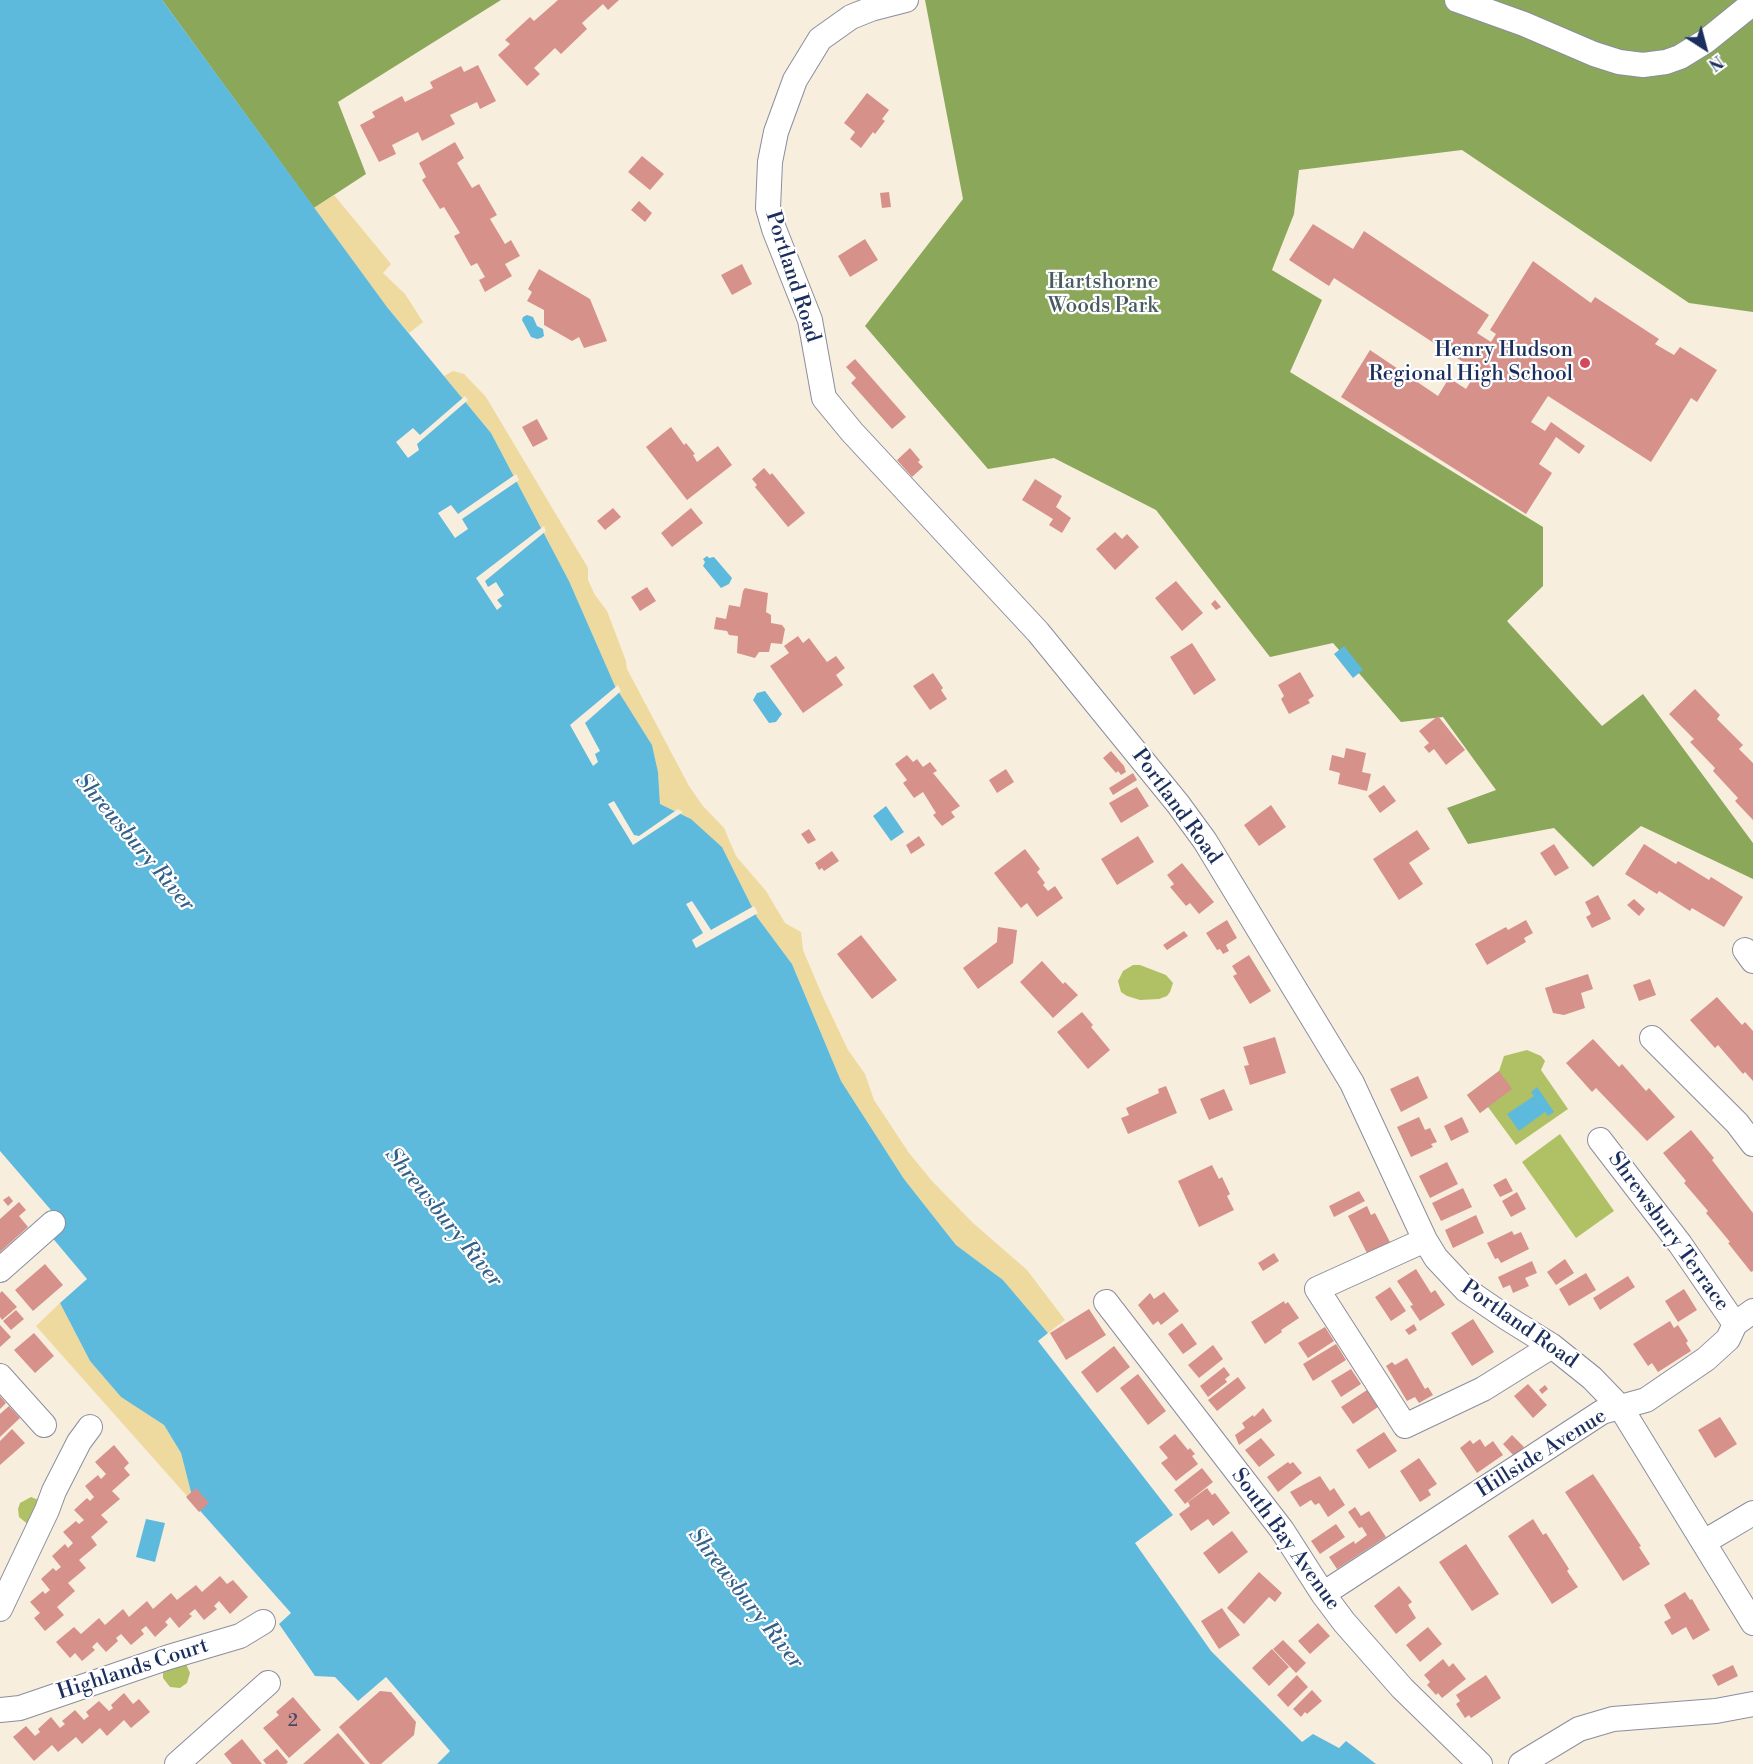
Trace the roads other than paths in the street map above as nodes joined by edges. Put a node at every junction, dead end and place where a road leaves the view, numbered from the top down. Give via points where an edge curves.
1 (906, 0) edge
2 (1457, 0) edge
3 (1753, 3) edge
4 (1652, 1038) dead end
5 (1600, 1140) dead end
6 (1753, 1144) edge
7 (53, 1223) dead end
8 (1425, 1240) junction
9 (0, 1270) edge
10 (1106, 1302) dead end
11 (1744, 1318) edge
12 (1552, 1346) junction
13 (0, 1376) edge
14 (1621, 1408) junction
15 (44, 1425) dead end
16 (90, 1427) dead end
17 (1753, 1513) edge
18 (1704, 1542) junction
19 (1323, 1594) junction
20 (0, 1609) edge
21 (264, 1622) dead end
22 (1753, 1623) edge
23 (268, 1683) dead end
24 (1753, 1704) edge
25 (0, 1710) edge
26 (1579, 1729) junction
27 (177, 1764) edge
28 (1480, 1764) edge
29 (1521, 1764) edge
30 (1558, 1764) edge

1 - 8 street, Portland Road via 851,17 820,39 795,80 776,132 768,208 810,320 824,398 1038,632 1198,831 1352,1083
2 - 3 street via 1594,54 1643,65 1680,57
4 - 6 street
5 - 11 street, Shrewsbury Terrace via 1680,1244
7 - 9 street
8 - 12 street, Portland Road via 1436,1258 1467,1290
8 - 12 street via 1317,1289 1405,1426 1482,1389
10 - 19 street, South Bay Avenue via 1282,1530
11 - 14 street, Hillside Avenue via 1706,1359 1646,1400
12 - 14 street, Portland Road
13 - 15 street
14 - 18 street, Portland Road
14 - 19 street, Hillside Avenue via 1602,1413
16 - 20 street via 54,1491
17 - 18 street
18 - 22 street, Portland Road
19 - 28 street, South Bay Avenue via 1402,1688
21 - 25 street, Highlands Court via 240,1636 20,1708
23 - 27 street
24 - 26 street via 1716,1711 1613,1719
26 - 29 street
26 - 30 street via 1558,1757

